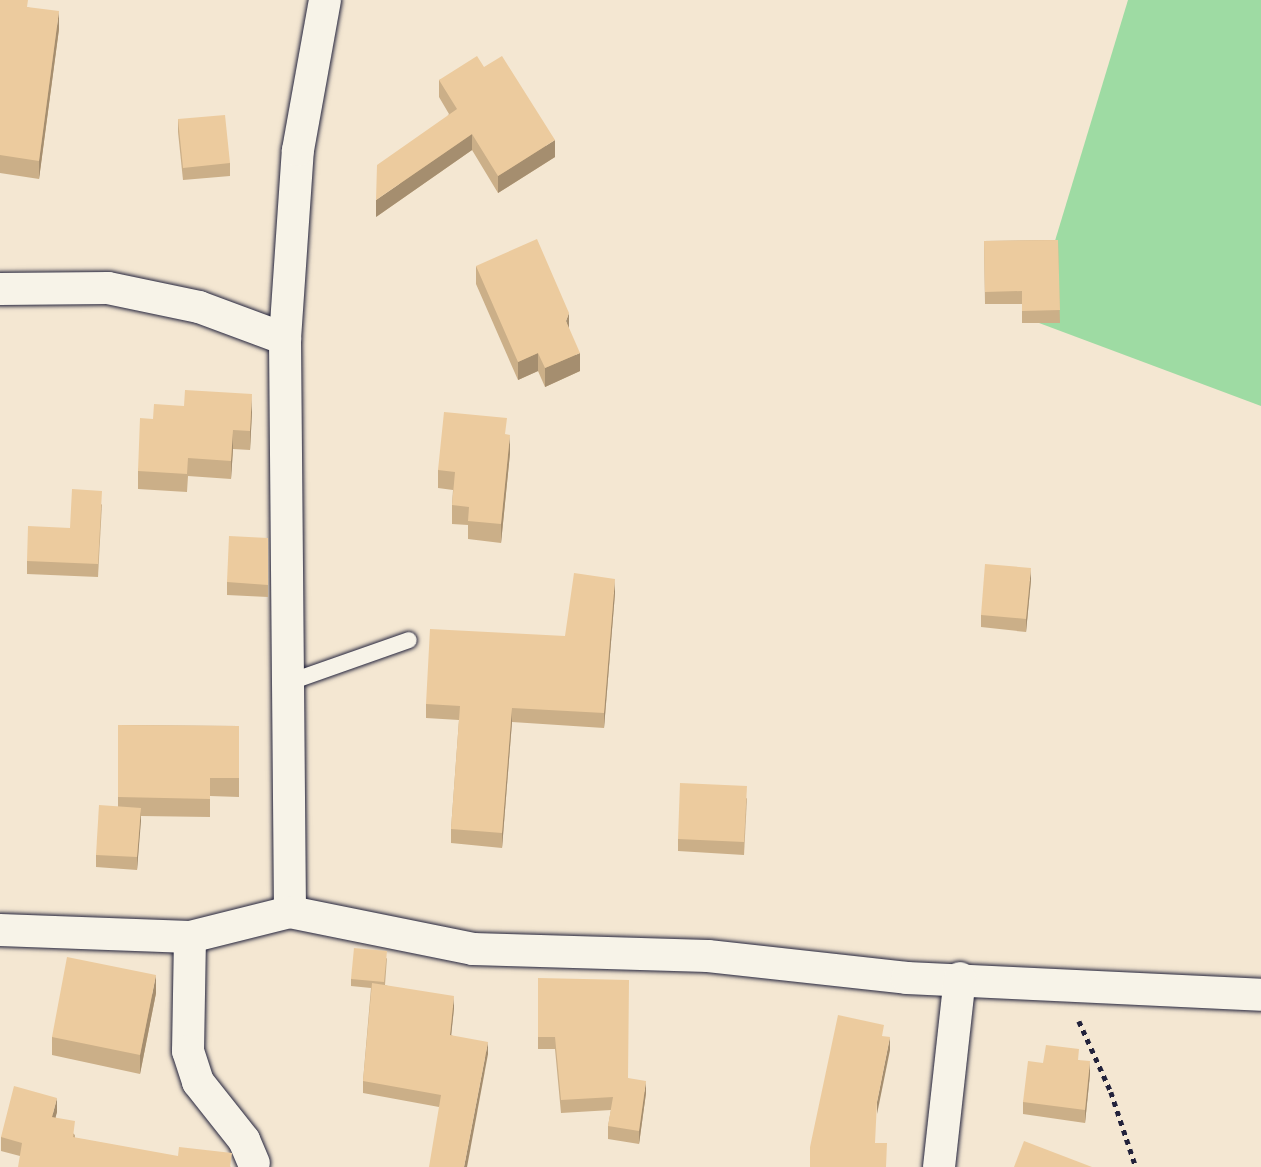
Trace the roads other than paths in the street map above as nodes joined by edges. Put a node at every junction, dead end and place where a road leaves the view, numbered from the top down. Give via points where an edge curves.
1 (325, 0) edge
2 (0, 289) edge
3 (285, 339) junction
4 (409, 640) dead end
5 (287, 683) junction
6 (290, 912) junction
7 (0, 930) edge
8 (190, 937) junction
9 (960, 978) junction
10 (1261, 995) edge
11 (254, 1163) dead end
12 (939, 1167) edge

1 - 3 street via 298,150
2 - 3 street via 108,288 199,307
3 - 5 street
4 - 5 lane
5 - 6 street
6 - 8 street
6 - 9 street via 473,949 708,956 907,978
7 - 8 street
8 - 11 street via 186,1006 191,1061 198,1082 244,1140
9 - 10 street
9 - 12 street

